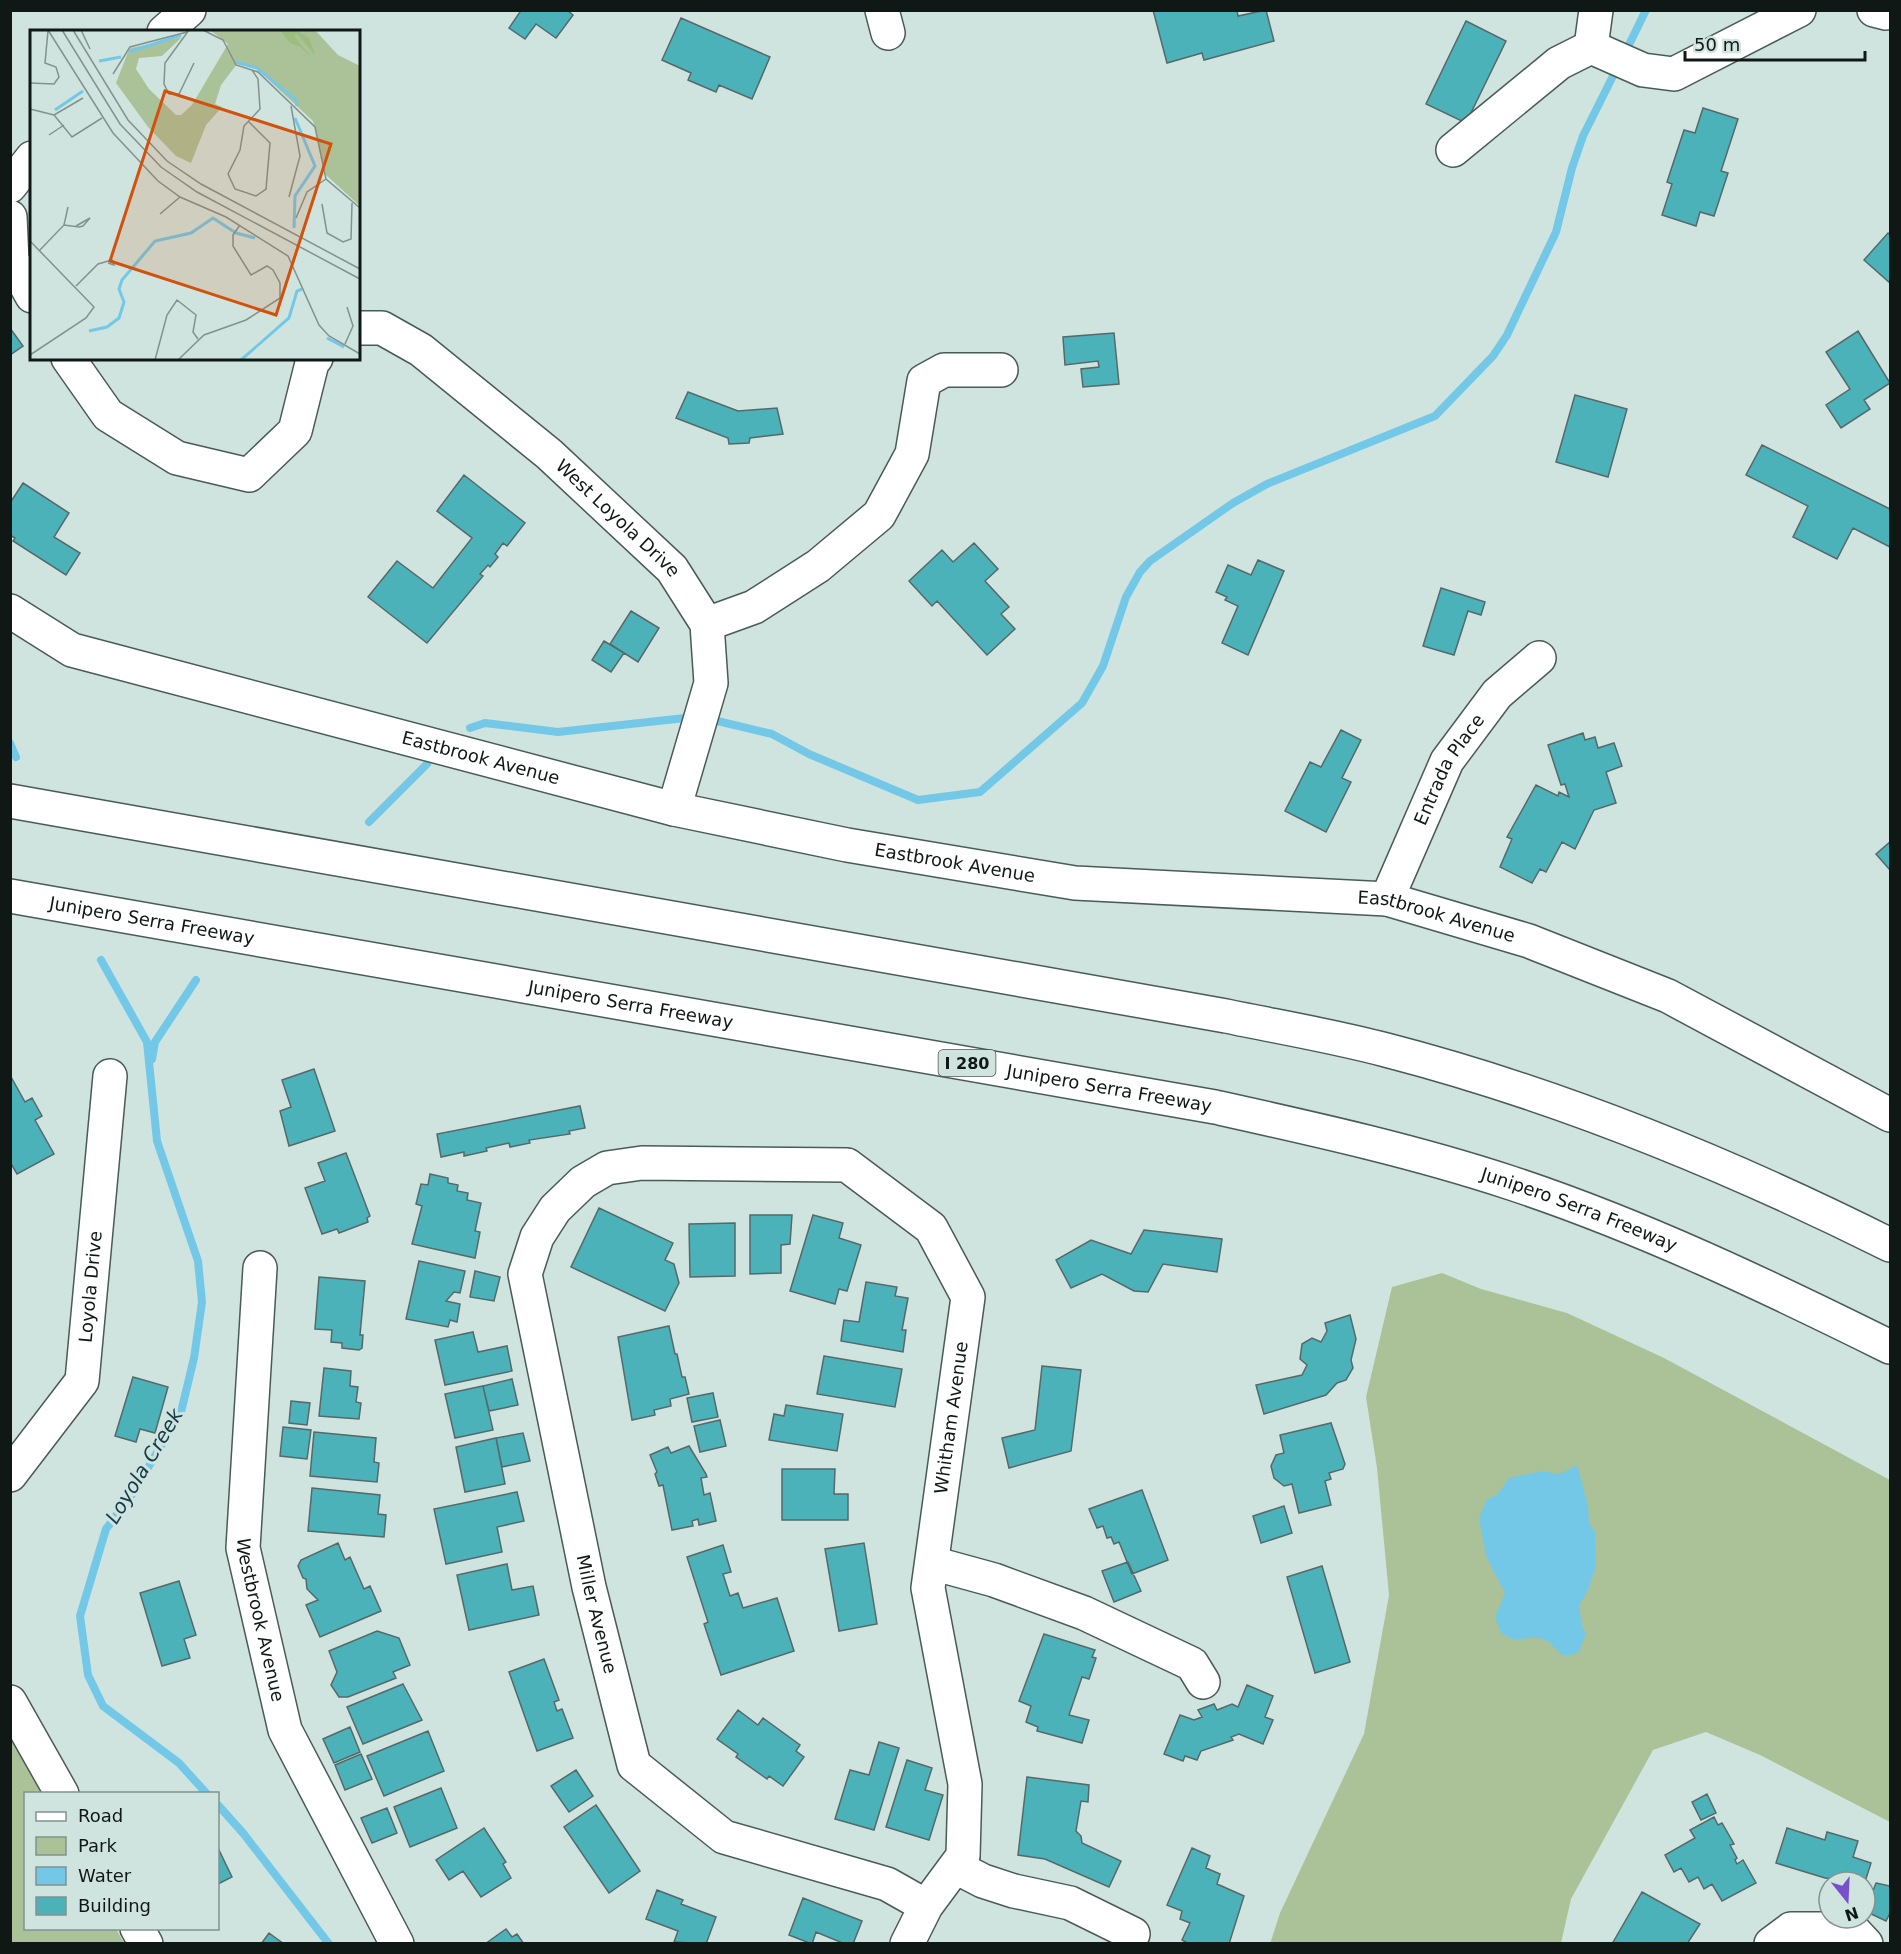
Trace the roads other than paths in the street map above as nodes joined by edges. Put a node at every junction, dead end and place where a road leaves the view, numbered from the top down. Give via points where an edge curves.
1 (189, 10) edge
2 (1596, 10) edge
3 (1799, 10) edge
4 (1874, 10) edge
5 (1890, 11) edge
6 (166, 30) edge
7 (1591, 47) junction
8 (1453, 150) dead end
9 (30, 161) edge
10 (10, 186) edge
11 (10, 217) edge
12 (30, 292) edge
13 (360, 328) edge
14 (69, 360) edge
15 (314, 360) edge
16 (1001, 370) dead end
17 (10, 611) edge
18 (707, 624) junction
19 (1539, 658) dead end
20 (10, 801) edge
21 (674, 809) junction
22 (10, 896) edge
23 (1387, 899) junction
24 (110, 1076) dead end
25 (1890, 1115) edge
26 (607, 1168) joint
27 (1890, 1245) edge
28 (260, 1268) dead end
29 (1890, 1347) edge
30 (10, 1475) edge
31 (932, 1563) junction
32 (1203, 1682) dead end
33 (10, 1702) edge
34 (61, 1792) edge
35 (956, 1867) junction
36 (926, 1906) junction
37 (138, 1930) edge
38 (1133, 1934) dead end
39 (146, 1944) edge
40 (397, 1944) edge
41 (907, 1944) edge
42 (1771, 1944) edge
43 (1866, 1944) edge

1 - 6 main road
2 - 7 main road
3 - 7 main road via 1674,74 1643,70
4 - 5 main road
7 - 8 main road via 1559,63
9 - 10 main road
11 - 12 main road via 12,260
13 - 18 main road, West Loyola Drive via 382,328 421,350 549,454 672,568
14 - 15 main road via 108,415 177,458 249,475 295,431
16 - 18 main road via 944,370 924,381 912,454 879,515 818,566 772,596
17 - 21 main road, Eastbrook Avenue via 72,650
18 - 21 main road, West Loyola Drive via 711,683
19 - 23 main road, Entrada Place via 1497,694 1447,761
20 - 27 main road via 1226,1016 1386,1050 1547,1099 1688,1152
21 - 23 main road, Eastbrook Avenue via 847,845 1075,883
22 - 29 main road, Junipero Serra Freeway / I 280 via 1215,1107 1364,1140 1511,1183 1648,1235 1788,1296
23 - 25 main road, Eastbrook Avenue via 1529,941 1668,996
24 - 30 main road, Loyola Drive via 82,1381
26 - 31 main road, Whitham Avenue via 642,1163 847,1165 931,1228 968,1298
26 - 36 main road, Miller Avenue via 583,1182 555,1209 537,1237 525,1274 590,1587 634,1765 724,1837 887,1884
28 - 40 main road, Westbrook Avenue via 243,1548 285,1730
31 - 32 main road via 994,1580 1084,1613 1192,1664
31 - 35 main road, Whitham Avenue via 928,1588 965,1784 963,1856
33 - 34 main road
35 - 36 main road, Whitham Avenue
35 - 38 main road via 1004,1887 1070,1903
36 - 41 main road, Whitham Avenue
37 - 39 main road
42 - 43 main road via 1791,1929 1852,1929

